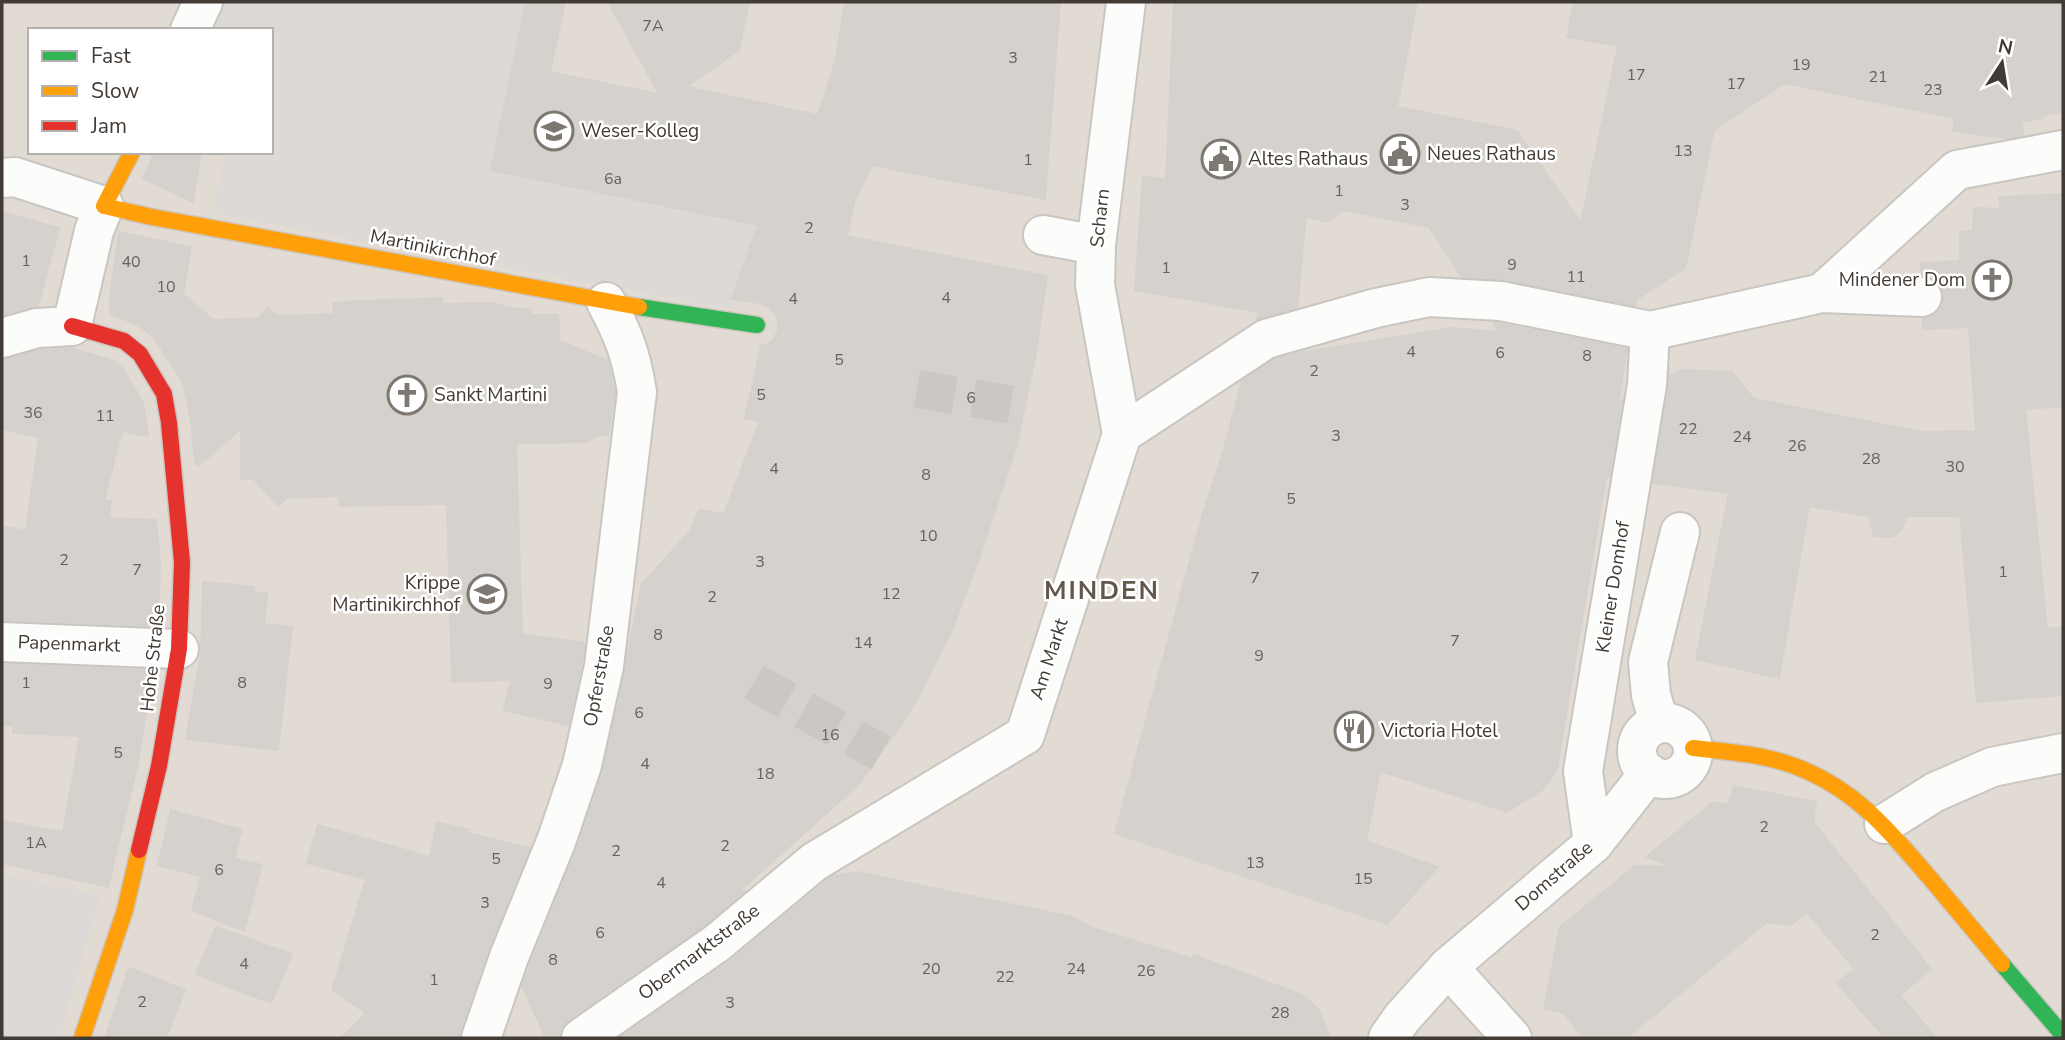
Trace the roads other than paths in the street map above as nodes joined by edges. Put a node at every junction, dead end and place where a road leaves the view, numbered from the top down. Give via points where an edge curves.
1 (203, 2) edge
2 (1126, 2) edge
3 (192, 28) edge
4 (2063, 150) edge
5 (131, 154) edge
6 (6, 174) edge
7 (104, 206) junction
8 (1043, 235) dead end
9 (1096, 244) junction
10 (1822, 293) junction
11 (1922, 297) dead end
12 (606, 302) junction
13 (757, 324) dead end
14 (72, 326) junction
15 (1650, 331) junction
16 (2, 338) edge
17 (1122, 434) junction
18 (1680, 532) dead end
19 (2, 642) edge
20 (179, 649) junction
21 (1659, 723) junction
22 (1693, 748) junction
23 (2063, 753) edge
24 (1649, 773) junction
25 (1884, 824) junction
26 (1593, 844) junction
27 (814, 862) joint
28 (1448, 967) junction
29 (2063, 1035) edge
30 (82, 1038) edge
31 (481, 1038) edge
32 (581, 1038) edge
33 (1388, 1038) edge
34 (1513, 1038) edge

1 - 3 street
2 - 9 street, Scharn
4 - 10 street via 1957,170
5 - 7 street
6 - 7 street
7 - 12 street, Martinikirchhof
7 - 14 street
8 - 9 street
9 - 17 street, Scharn via 1095,285
10 - 11 street
10 - 15 street
12 - 13 street, Martinikirchhof
12 - 31 street, Opferstraße via 624,334 636,391 604,666 582,765
14 - 16 street via 37,328
14 - 20 street, Hohe Straße via 124,341 140,354 164,394 182,562
15 - 17 street via 1502,302 1429,297 1266,339
15 - 26 street, Kleiner Domhof via 1647,385 1583,771
17 - 27 street, Am Markt via 1025,735
18 - 21 street via 1648,662
19 - 20 street, Papenmarkt
20 - 30 street, Hohe Straße via 159,766 125,910
21 - 22 street via 1681,728
21 - 24 street via 1642,735 1638,745 1638,756
22 - 24 street via 1687,768 1679,775 1669,779
22 - 25 street via 1764,757 1815,774 1855,798
23 - 25 street via 1992,767 1935,792
24 - 26 street, Domstraße
25 - 29 street
26 - 28 street, Domstraße
27 - 32 street, Obermarktstraße via 717,943
28 - 33 street, Domstraße
28 - 34 street

